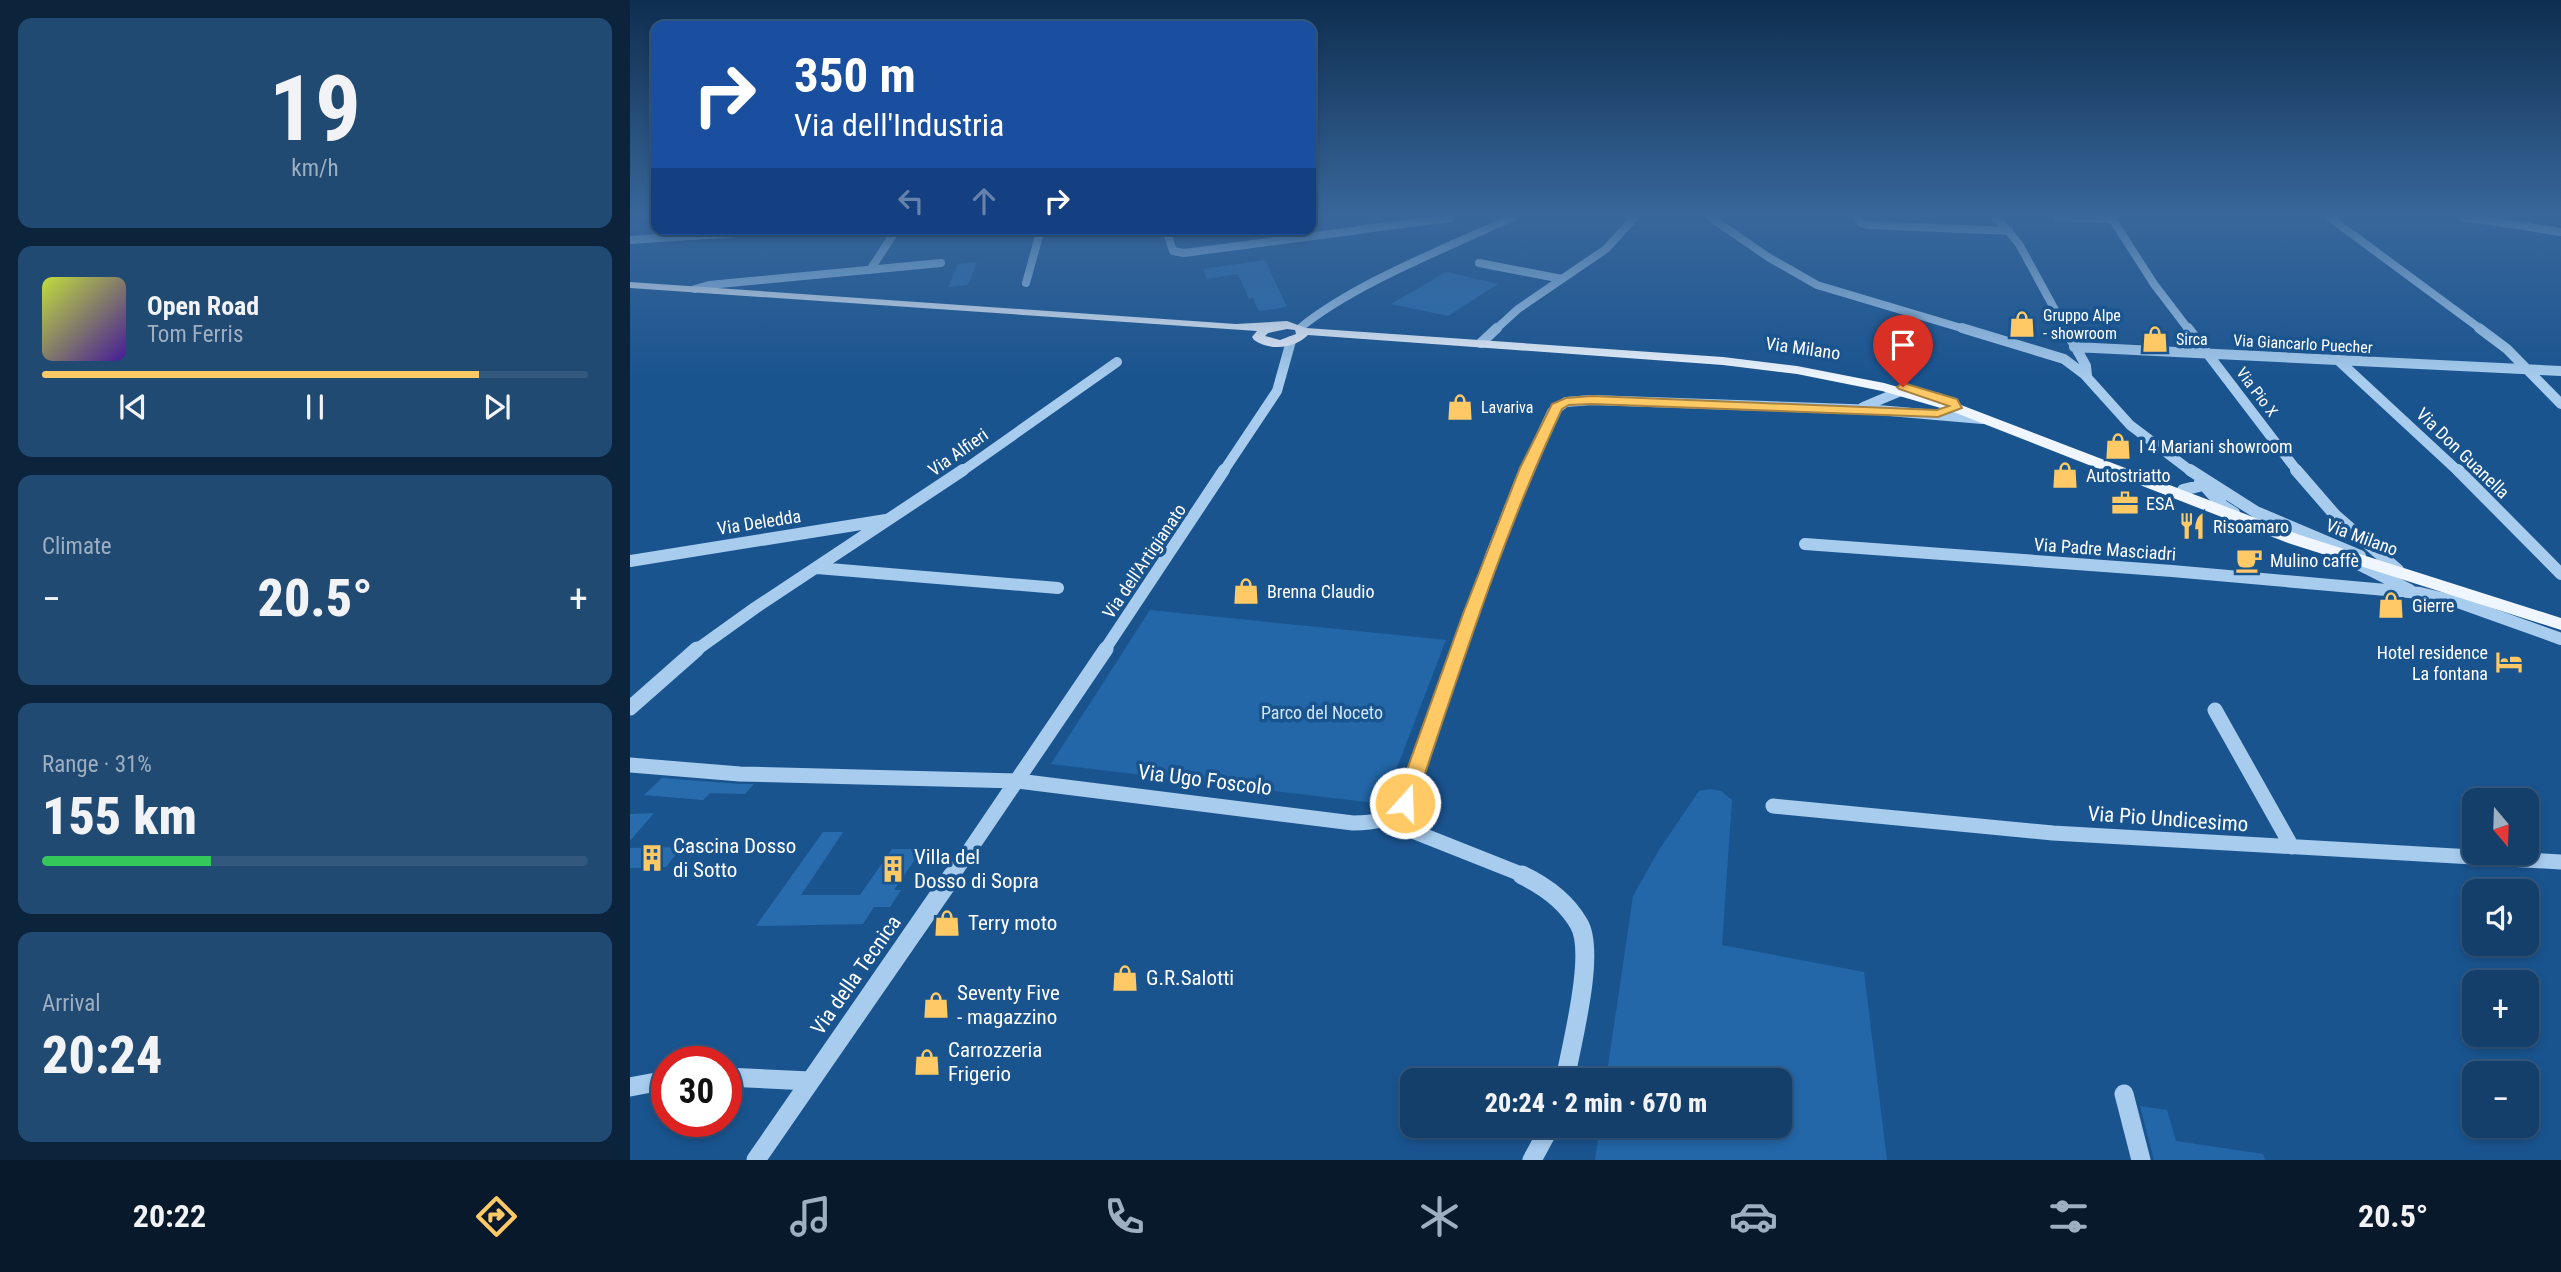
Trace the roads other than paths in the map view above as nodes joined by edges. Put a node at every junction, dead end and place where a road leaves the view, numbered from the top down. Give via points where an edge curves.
1 (858, 271) edge
2 (1029, 271) edge
3 (1399, 271) edge
4 (1521, 271) edge
5 (1573, 271) edge
6 (1793, 271) edge
7 (2034, 271) edge
8 (2146, 271) edge
9 (2402, 271) edge
10 (1562, 279) junction
11 (1026, 283) dead end
12 (630, 287) edge
13 (695, 289) junction
14 (1317, 314) junction
15 (1275, 326) junction
16 (1236, 328) junction
17 (1301, 330) junction
18 (1333, 334) junction
19 (1258, 337) junction
20 (1291, 341) junction
21 (1270, 343) junction
22 (1481, 343) junction
23 (2075, 347) junction
24 (2207, 353) junction
25 (1284, 355) junction
26 (2055, 355) junction
27 (1675, 356) junction
28 (2338, 360) junction
29 (1117, 362) dead end
30 (2530, 370) junction
31 (2561, 371) edge
32 (2087, 376) junction
33 (1849, 379) junction
34 (1901, 391) junction
35 (1885, 398) junction
36 (1949, 402) junction
37 (2561, 404) edge
38 (1786, 407) joint
39 (1856, 409) junction
40 (1900, 411) junction
41 (1938, 414) junction
42 (1989, 421) junction
43 (2201, 480) junction
44 (2183, 490) junction
45 (2223, 506) junction
46 (893, 518) junction
47 (2294, 539) junction
48 (1805, 544) dead end
49 (2318, 547) junction
50 (630, 561) edge
51 (2366, 563) junction
52 (817, 568) junction
53 (2398, 570) junction
54 (2561, 573) edge
55 (1058, 588) dead end
56 (2359, 588) junction
57 (2455, 590) junction
58 (2408, 592) junction
59 (2561, 624) edge
60 (2561, 639) edge
61 (630, 708) edge
62 (2215, 710) dead end
63 (630, 765) edge
64 (1018, 781) junction
65 (1773, 806) dead end
66 (1396, 814) junction
67 (2292, 847) junction
68 (2561, 862) edge
69 (1566, 1068) edge
70 (742, 1078) edge
71 (810, 1081) junction
72 (651, 1083) edge
73 (630, 1087) edge
74 (2124, 1094) dead end
75 (1544, 1138) edge
76 (756, 1160) edge
77 (1532, 1160) edge
78 (2141, 1160) edge

1 - 13 street
2 - 11 street
3 - 14 street
4 - 10 street
5 - 10 street
6 - 26 street via 1822,287
7 - 23 street
8 - 24 street, Via Pio X
9 - 30 street
10 - 22 street via 1514,312
12 - 13 main road
13 - 16 main road
14 - 15 street
14 - 17 street
15 - 16 main road
15 - 17 main road
15 - 19 main road
16 - 19 main road
17 - 18 main road
17 - 20 main road via 1302,335
18 - 20 main road
18 - 22 main road, Via Milano
19 - 21 main road
20 - 21 main road
20 - 25 street, Via dell'Artigianato
21 - 25 street
22 - 27 main road, Via Milano
23 - 24 street, Via Giancarlo Puecher
23 - 26 street, Via Giancarlo Puecher via 2071,357
23 - 32 street
24 - 28 street, Via Giancarlo Puecher
24 - 53 street, Via Pio X via 2321,501
25 - 64 street, Via dell'Artigianato via 1284,375 1277,391
26 - 32 street
27 - 33 main road, Via Milano
27 - 36 main road, Via Milano via 1811,368
28 - 30 street, Via Giancarlo Puecher
28 - 54 street, Via Don Guanella
29 - 46 street, Via Alfieri
30 - 31 street, Via Giancarlo Puecher
30 - 37 street
32 - 43 street via 2120,417
33 - 34 main road, Via Milano
33 - 35 street
34 - 35 street
34 - 36 main road, Via Milano
35 - 39 street
35 - 40 street
36 - 41 street
36 - 42 main road, Via Milano
36 - 44 main road, Via Milano
38 - 39 street
38 - 66 street via 1581,400 1554,409 1471,614 1408,797
39 - 40 street
40 - 41 street
41 - 42 street
42 - 47 main road, Via Milano
43 - 44 street via 2196,488
43 - 45 street
43 - 51 street via 2258,513
44 - 45 main road, Via Milano
45 - 47 street
45 - 51 main road, Via Milano
46 - 50 street, Via Deledda
46 - 52 street, Via Alfieri
47 - 49 main road, Via Milano
48 - 56 street, Via Padre Masciadri
49 - 51 street
49 - 57 main road, Via Milano
51 - 53 main road, Via Milano
51 - 56 street via 2376,580
51 - 58 street
52 - 55 street
52 - 61 street, Via Alfieri via 684,660
53 - 57 main road, Via Milano
56 - 58 street, Via Padre Masciadri
57 - 59 main road
58 - 60 street via 2458,602
62 - 67 street
63 - 64 street, Via Ugo Foscolo via 728,773
64 - 66 street, Via Ugo Foscolo via 1353,823 1375,822
64 - 71 street, Via della Tecnica
65 - 67 street, Via Pio Undicesimo via 1978,827
66 - 69 street via 1415,832 1533,879 1555,894 1576,918 1584,935 1586,961
67 - 68 street, Via Pio Undicesimo
70 - 71 street
71 - 76 street, Via della Tecnica
72 - 73 street
74 - 78 street
75 - 77 street

